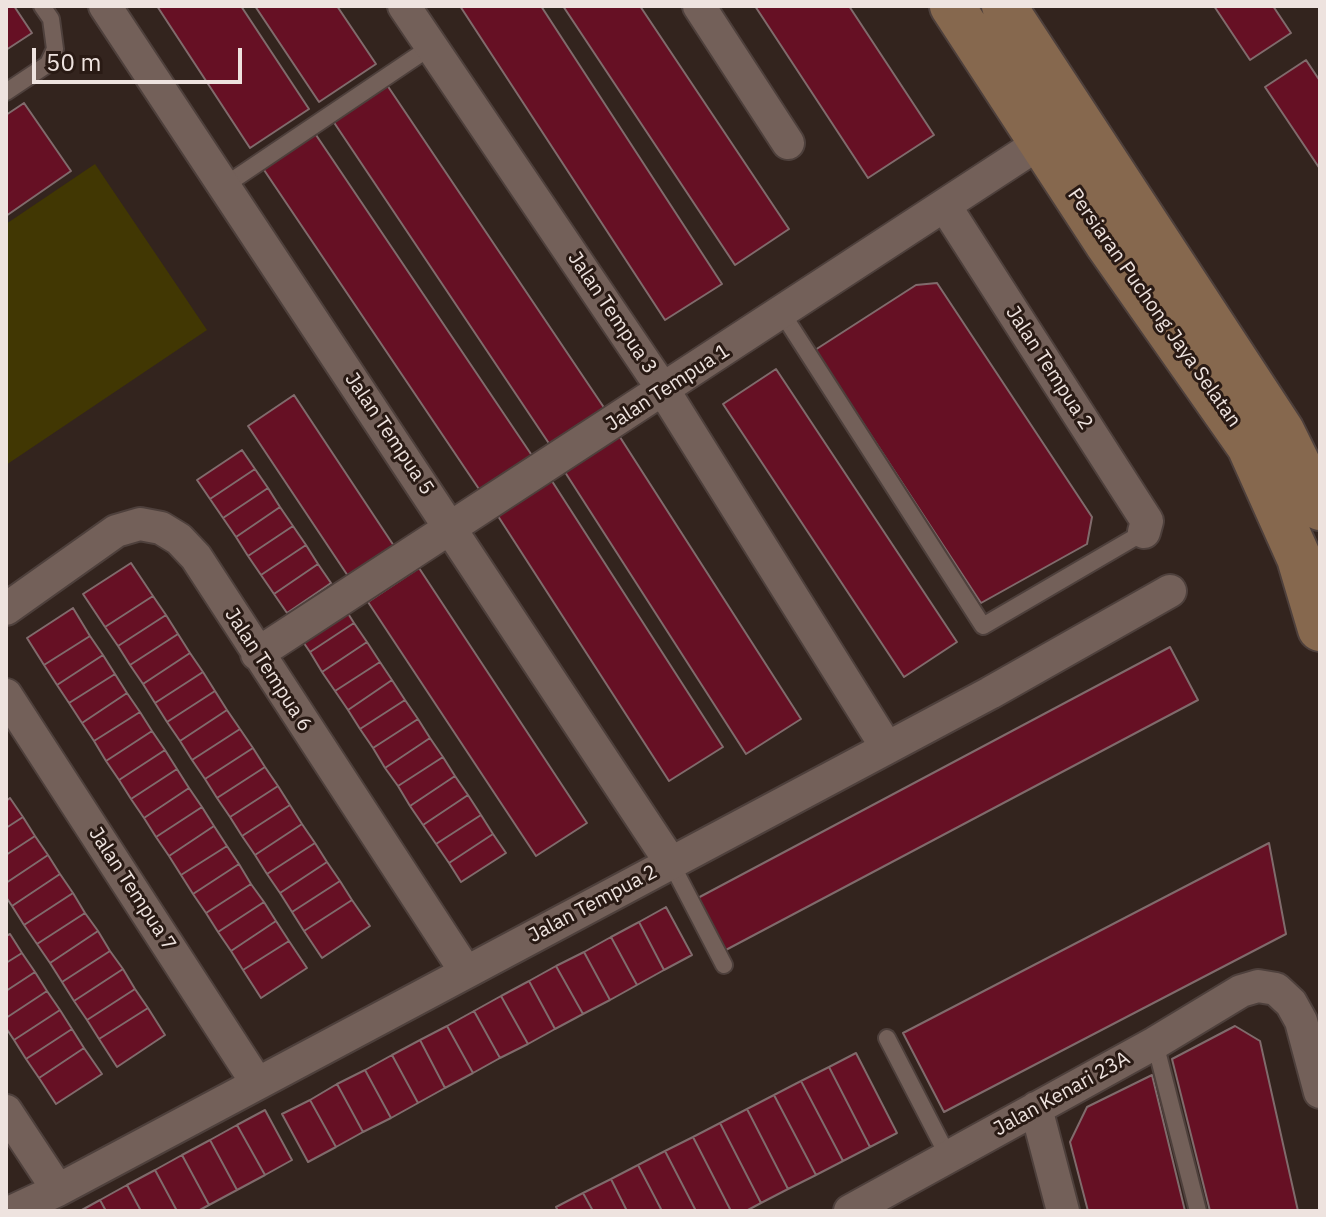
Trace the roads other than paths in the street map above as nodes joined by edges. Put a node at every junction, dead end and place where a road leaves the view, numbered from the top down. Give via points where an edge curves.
1 (42, 6) edge
2 (105, 6) edge
3 (404, 6) edge
4 (699, 6) edge
5 (952, 6) edge
6 (1004, 6) edge
7 (432, 46) junction
8 (6, 92) edge
9 (1078, 119) junction
10 (788, 143) dead end
11 (1041, 143) junction
12 (224, 186) junction
13 (945, 206) junction
14 (782, 313) junction
15 (664, 391) junction
16 (1320, 508) edge
17 (452, 529) junction
18 (1144, 532) joint
19 (1170, 591) dead end
20 (6, 609) edge
21 (1320, 629) edge
22 (257, 654) junction
23 (6, 695) edge
24 (887, 748) junction
25 (671, 863) junction
26 (724, 965) dead end
27 (466, 972) junction
28 (887, 1038) dead end
29 (1155, 1043) junction
30 (257, 1083) junction
31 (1320, 1092) edge
32 (1036, 1108) junction
33 (6, 1111) edge
34 (949, 1158) junction
35 (58, 1190) junction
36 (13, 1211) edge
37 (850, 1211) edge
38 (1063, 1211) edge
39 (1198, 1211) edge

1 - 8 lane via 51,19 55,49 48,64
2 - 12 street, Jalan Tempua 5
3 - 7 street, Jalan Tempua 3
4 - 10 street
5 - 11 main road, Persiaran Puchong Jaya Selatan
6 - 9 main road, Persiaran Puchong Jaya Selatan
7 - 12 lane
7 - 15 street, Jalan Tempua 3
9 - 11 street, Jalan Tempua 1
9 - 16 main road, Persiaran Puchong Jaya Selatan via 1282,431
11 - 13 street, Jalan Tempua 1
11 - 21 main road, Persiaran Puchong Jaya Selatan via 1249,446 1299,558
12 - 17 street, Jalan Tempua 5
13 - 14 street, Jalan Tempua 1
13 - 18 street, Jalan Tempua 2 via 1147,521
14 - 15 street, Jalan Tempua 1
14 - 18 lane via 983,626
15 - 17 street, Jalan Tempua 1
15 - 24 street, Jalan Tempua 3
17 - 22 street, Jalan Tempua 1
17 - 25 street, Jalan Tempua 5
19 - 24 street, Jalan Tempua 2
20 - 22 street, Jalan Tempua 6 via 116,531 140,524 161,528 196,557
22 - 27 street, Jalan Tempua 6
23 - 30 street, Jalan Tempua 7
24 - 25 street, Jalan Tempua 2
25 - 26 lane
25 - 27 street, Jalan Tempua 2
27 - 30 street, Jalan Tempua 2
28 - 34 lane
29 - 31 street, Jalan Kenari 23A via 1241,991 1258,986 1276,989 1301,1021
29 - 32 street, Jalan Kenari 23A
29 - 39 lane
30 - 35 street, Jalan Tempua 2
32 - 34 street, Jalan Kenari 23A
32 - 38 street
33 - 35 street
34 - 37 street, Jalan Kenari 23A
35 - 36 street, Jalan Tempua 2

